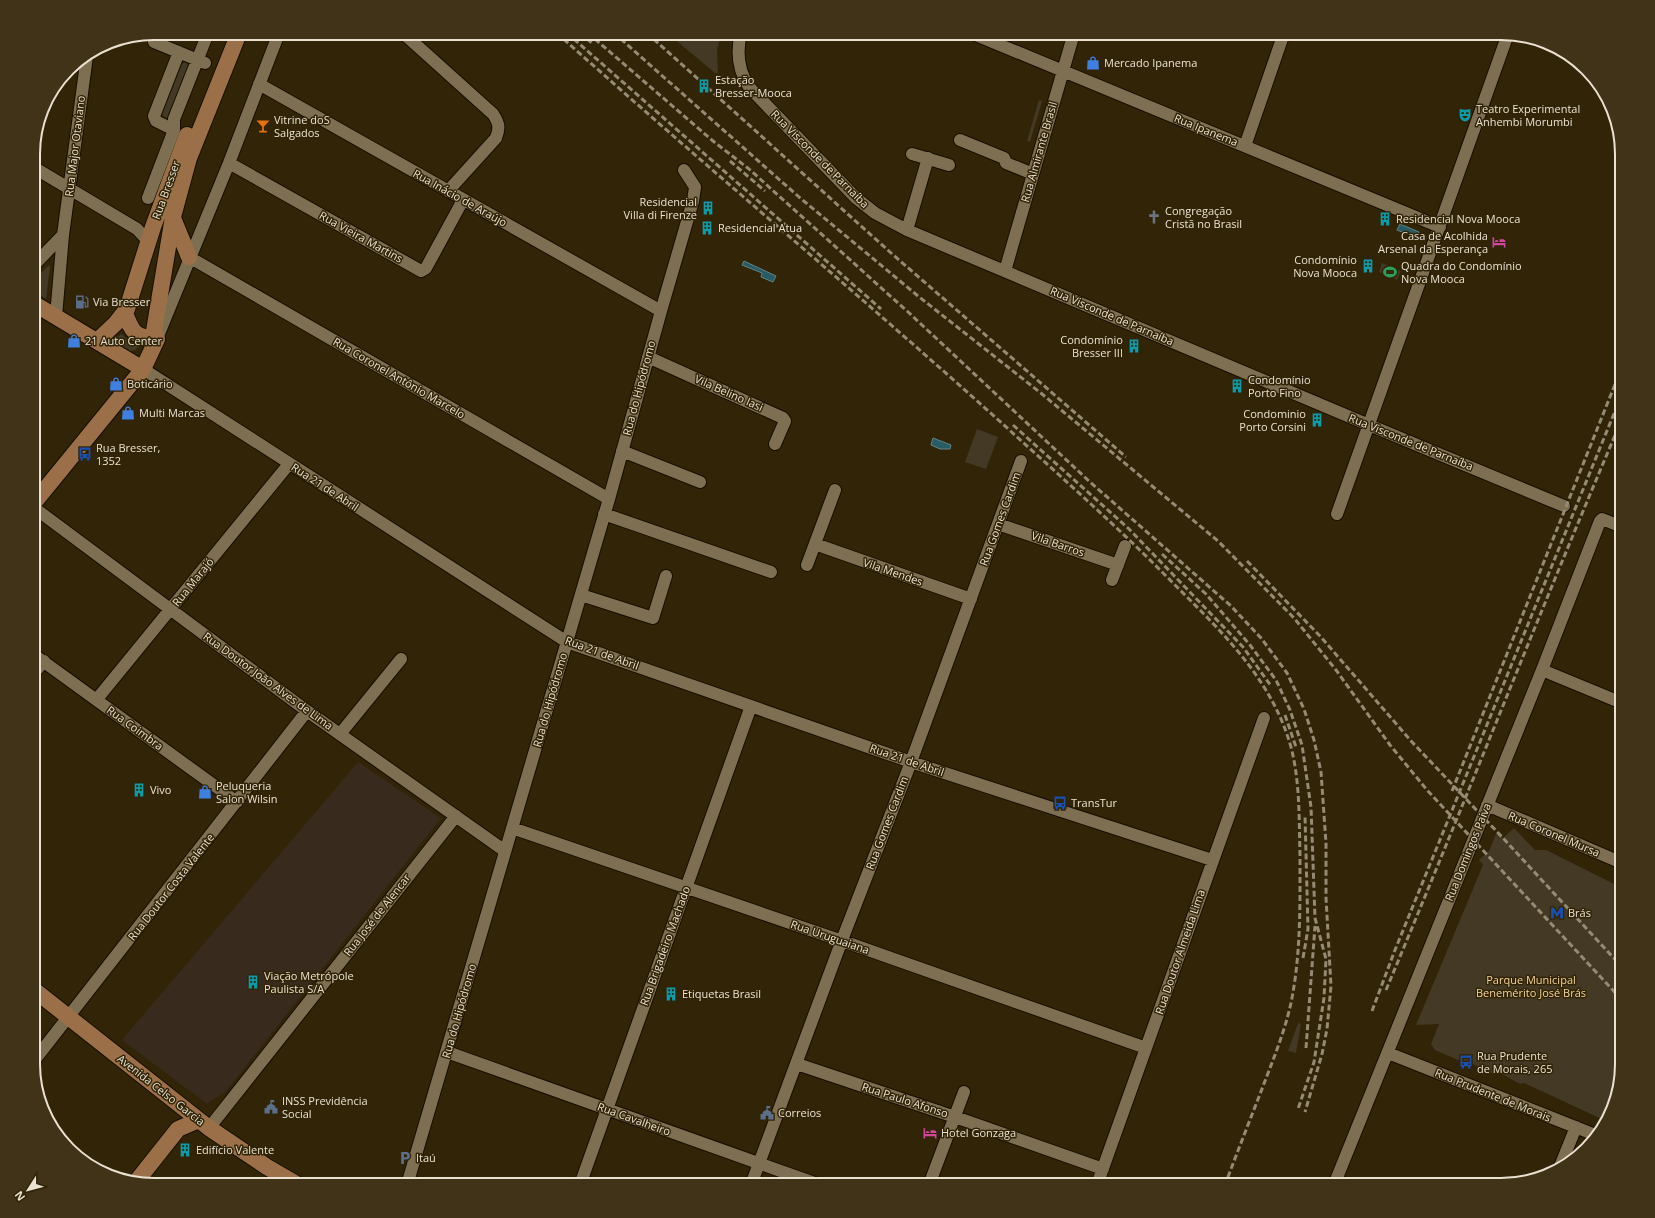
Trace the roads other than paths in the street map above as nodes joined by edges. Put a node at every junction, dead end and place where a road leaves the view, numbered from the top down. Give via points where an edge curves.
1 (206, 40) edge
2 (212, 40) edge
3 (225, 40) edge
4 (237, 40) edge
5 (276, 40) edge
6 (411, 40) edge
7 (739, 40) edge
8 (989, 40) edge
9 (1072, 40) edge
10 (1282, 40) edge
11 (1506, 40) edge
12 (154, 42) dead end
13 (179, 52) junction
14 (201, 62) junction
15 (86, 63) edge
16 (1063, 71) junction
17 (259, 84) junction
18 (174, 130) junction
19 (960, 140) dead end
20 (1245, 146) junction
21 (912, 154) dead end
22 (184, 158) junction
23 (928, 158) junction
24 (229, 163) junction
25 (949, 165) dead end
26 (684, 170) dead end
27 (40, 171) edge
28 (1033, 174) junction
29 (70, 190) junction
30 (448, 191) junction
31 (148, 198) dead end
32 (463, 200) junction
33 (173, 217) junction
34 (1440, 227) junction
35 (907, 230) junction
36 (150, 234) junction
37 (63, 236) junction
38 (189, 257) junction
39 (40, 259) edge
40 (1005, 271) junction
41 (40, 306) edge
42 (661, 311) junction
43 (125, 313) junction
44 (56, 316) junction
45 (157, 339) junction
46 (97, 341) junction
47 (648, 357) junction
48 (143, 369) junction
49 (1369, 426) junction
50 (775, 444) dead end
51 (622, 451) junction
52 (1021, 461) dead end
53 (290, 464) junction
54 (700, 482) dead end
55 (835, 490) dead end
56 (40, 495) edge
57 (609, 498) junction
58 (1564, 506) dead end
59 (40, 512) edge
60 (604, 514) junction
61 (1338, 514) dead end
62 (1615, 521) edge
63 (998, 524) junction
64 (815, 544) junction
65 (1125, 546) dead end
66 (807, 565) dead end
67 (1118, 565) junction
68 (771, 572) dead end
69 (666, 576) dead end
70 (1112, 580) dead end
71 (581, 595) junction
72 (971, 599) junction
73 (171, 610) junction
74 (567, 642) junction
75 (40, 658) edge
76 (401, 659) dead end
77 (44, 661) junction
78 (40, 666) edge
79 (1542, 670) junction
80 (97, 699) junction
81 (1615, 700) edge
82 (751, 706) junction
83 (308, 711) junction
84 (1264, 718) dead end
85 (340, 734) junction
86 (911, 762) junction
87 (237, 802) junction
88 (1487, 805) junction
89 (456, 816) junction
90 (512, 828) junction
91 (505, 851) junction
92 (1212, 860) junction
93 (1615, 860) edge
94 (686, 888) junction
95 (842, 940) junction
96 (40, 996) edge
97 (68, 1018) junction
98 (1146, 1048) junction
99 (447, 1052) junction
100 (40, 1053) edge
101 (1388, 1053) junction
102 (797, 1064) junction
103 (964, 1092) dead end
104 (181, 1106) junction
105 (607, 1110) junction
106 (955, 1117) junction
107 (204, 1124) junction
108 (1576, 1127) junction
109 (178, 1129) junction
110 (1591, 1133) edge
111 (1563, 1159) edge
112 (759, 1163) junction
113 (1103, 1168) junction
114 (140, 1177) edge
115 (284, 1178) edge
116 (409, 1178) edge
117 (583, 1178) edge
118 (754, 1178) edge
119 (801, 1178) edge
120 (932, 1178) edge
121 (1099, 1178) edge
122 (1337, 1178) edge

1 - 14 street
2 - 14 street
3 - 22 main road, Rua Bresser
4 - 22 main road, Rua Bresser
5 - 17 street, Rua Bresser
6 - 30 street via 493,114 499,124 496,138
7 - 35 street, Rua Visconde de Parnaíba via 737,51 739,66 749,87 865,206
8 - 16 street, Rua Ipanema
9 - 16 street, Rua Almirante Brasil
10 - 20 street
11 - 34 street
12 - 13 street
13 - 14 street
13 - 18 street via 154,116 156,121
14 - 18 street via 174,119
15 - 29 street, Rua Major Otaviano
16 - 20 street, Rua Ipanema
16 - 28 street, Rua Almirante Brasil
17 - 24 street, Rua Bresser
17 - 30 street, Rua Inácio de Araújo
18 - 31 street
19 - 28 street via 1004,158 1006,163
20 - 34 street, Rua Ipanema
21 - 23 street
22 - 33 main road, Rua Bresser
22 - 36 main road, Rua Bresser
23 - 25 street
23 - 35 street
24 - 32 street, Rua Vieira Martins via 422,271
24 - 38 street, Rua Bresser
26 - 42 street, Rua do Hipódromo via 694,184 695,194
27 - 29 street
28 - 40 street, Rua Almirante Brasil
29 - 36 street
29 - 37 street, Rua Major Otaviano
30 - 32 street, Rua Inácio de Araújo
32 - 42 street, Rua Inácio de Araújo
33 - 38 main road
33 - 45 main road, Rua Bresser via 154,331
34 - 49 street
35 - 40 street, Rua Visconde de Parnaíba
36 - 43 main road, Rua Bresser
37 - 39 street
37 - 44 street, Rua Major Otaviano
38 - 45 street, Rua Bresser
38 - 57 street, Rua Coronel Antônio Marcelo
40 - 49 street, Rua Visconde de Parnaíba
41 - 44 main road, Rua 21 de Abril
42 - 47 street, Rua do Hipódromo
43 - 45 main road via 136,334 143,338
43 - 46 main road, Rua Bresser
44 - 46 main road, Rua 21 de Abril
45 - 48 main road, Rua Bresser
46 - 48 main road, Rua 21 de Abril
47 - 50 street, Vila Belino Iasi via 783,418 785,421
47 - 51 street, Rua do Hipódromo
48 - 53 street, Rua 21 de Abril
48 - 56 main road, Rua Bresser
49 - 58 street, Rua Visconde de Parnaíba
49 - 61 street
51 - 54 street
51 - 57 street, Rua do Hipódromo
52 - 63 street, Rua Gomes Cardim
53 - 73 street, Rua Marajó
53 - 74 street, Rua 21 de Abril
55 - 64 street
57 - 60 street, Rua do Hipódromo
59 - 73 street, Rua Doutor João Alves de Lima
60 - 68 street
60 - 71 street, Rua do Hipódromo
62 - 79 street, Rua Domingos Paiva via 1601,520
63 - 67 street, Vila Barros
63 - 72 street, Rua Gomes Cardim
64 - 66 street
64 - 72 street, Vila Mendes
65 - 67 street
67 - 70 street
69 - 71 street via 653,618
71 - 74 street, Rua do Hipódromo
72 - 86 street, Rua Gomes Cardim
73 - 80 street, Rua Marajó
73 - 83 street, Rua Doutor João Alves de Lima
74 - 82 street, Rua 21 de Abril
74 - 90 street, Rua do Hipódromo
75 - 77 street, Rua Coimbra
76 - 85 street
77 - 78 street
77 - 80 street, Rua Coimbra
79 - 81 street
79 - 88 street, Rua Domingos Paiva
80 - 87 street, Rua Coimbra
82 - 86 street, Rua 21 de Abril
82 - 94 street, Rua Brigadeiro Machado
83 - 85 street, Rua Doutor João Alves de Lima
83 - 87 street, Rua Doutor Costa Valente
84 - 92 street, Rua Doutor Almeida Lima
85 - 89 street, Rua Doutor João Alves de Lima
86 - 92 street, Rua 21 de Abril
86 - 95 street, Rua Gomes Cardim
87 - 97 street, Rua Doutor Costa Valente
88 - 93 street, Rua Coronel Mursa
88 - 101 street, Rua Domingos Paiva
89 - 91 street, Rua Doutor João Alves de Lima
89 - 107 street, Rua José de Alencar
90 - 91 street, Rua do Hipódromo
90 - 94 street, Rua Uruguaiana
91 - 99 street, Rua do Hipódromo
92 - 98 street, Rua Doutor Almeida Lima
94 - 95 street, Rua Uruguaiana
94 - 105 street, Rua Brigadeiro Machado
95 - 98 street, Rua Uruguaiana
95 - 102 street, Rua Gomes Cardim
96 - 97 main road, Avenida Celso Garcia
97 - 100 street, Rua Doutor Costa Valente
97 - 104 main road, Avenida Celso Garcia
98 - 113 street, Rua Doutor Almeida Lima
99 - 105 street, Rua Cavalheiro
99 - 116 street, Rua do Hipódromo
101 - 108 street, Rua Prudente de Morais
101 - 122 street, Rua Domingos Paiva
102 - 106 street, Rua Paulo Afonso
102 - 112 street, Rua Gomes Cardim
103 - 106 street
104 - 107 main road, Avenida Celso Garcia
104 - 109 main road
105 - 112 street, Rua Cavalheiro
105 - 117 street, Rua Brigadeiro Machado
106 - 113 street, Rua Paulo Afonso
106 - 120 street
107 - 109 main road
107 - 115 main road, Avenida Celso Garcia
108 - 110 street, Rua Prudente de Morais
108 - 111 street
109 - 114 main road
112 - 118 street, Rua Gomes Cardim
112 - 119 street, Rua Cavalheiro
113 - 121 street, Rua Doutor Almeida Lima

